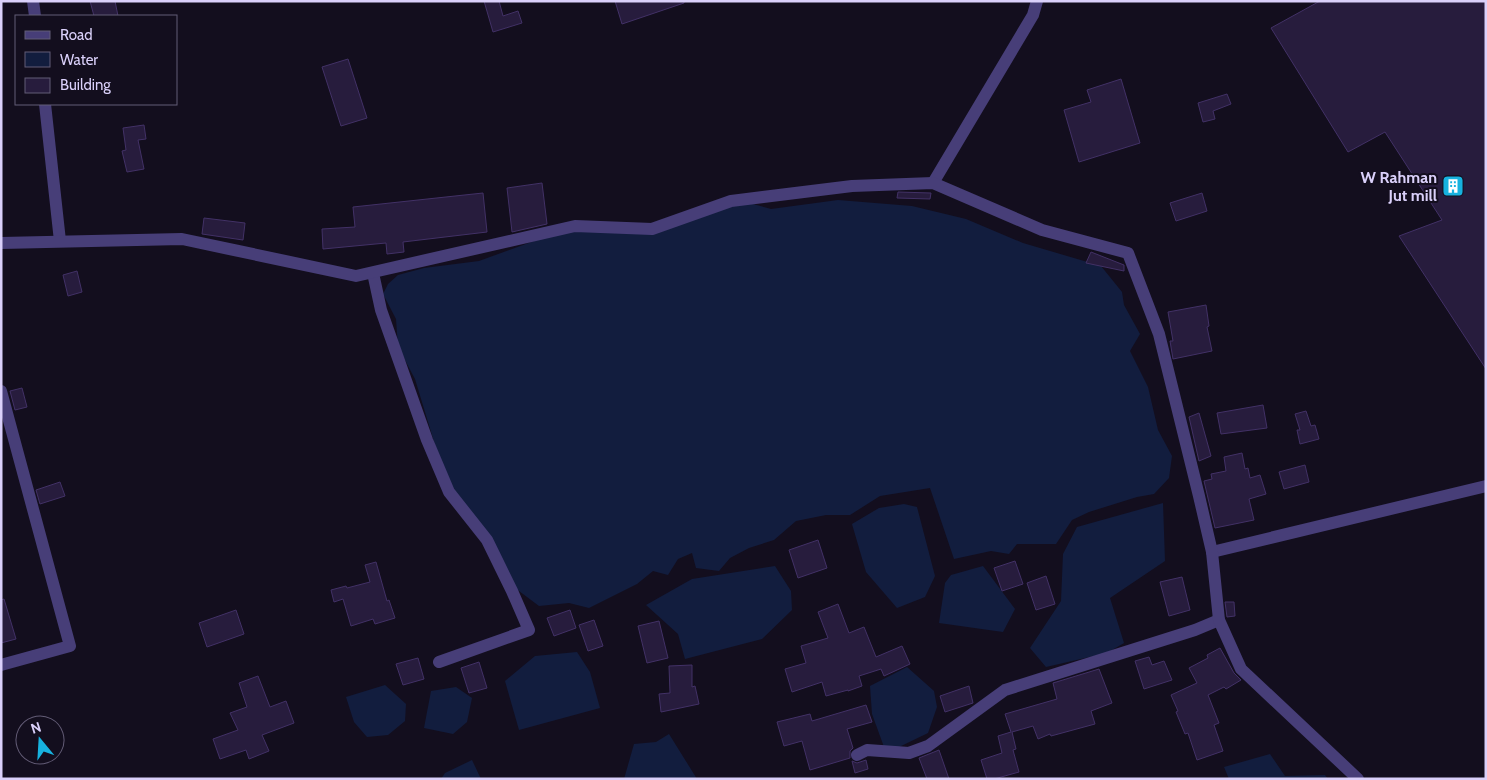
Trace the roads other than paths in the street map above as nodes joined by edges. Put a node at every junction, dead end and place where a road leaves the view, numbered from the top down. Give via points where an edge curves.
1 (33, 1) edge
2 (1037, 1) edge
3 (35, 15) edge
4 (45, 105) edge
5 (933, 183) junction
6 (60, 241) junction
7 (1, 243) edge
8 (373, 273) junction
9 (1, 391) edge
10 (1486, 486) edge
11 (1212, 552) junction
12 (1219, 620) junction
13 (439, 662) dead end
14 (1, 665) edge
15 (857, 755) dead end
16 (1358, 779) edge

1 - 3 street
2 - 5 street via 1033,15
4 - 6 street
5 - 8 street via 852,186 731,201 652,229 575,226
5 - 11 street via 1042,230 1128,253 1159,334
6 - 7 street
6 - 8 street via 182,239 356,276
8 - 13 street via 380,310 449,492 487,540 529,630
9 - 14 street via 70,646
10 - 11 street
11 - 12 street
12 - 15 street via 1005,690 928,746 909,753 867,750
12 - 16 street via 1241,669

